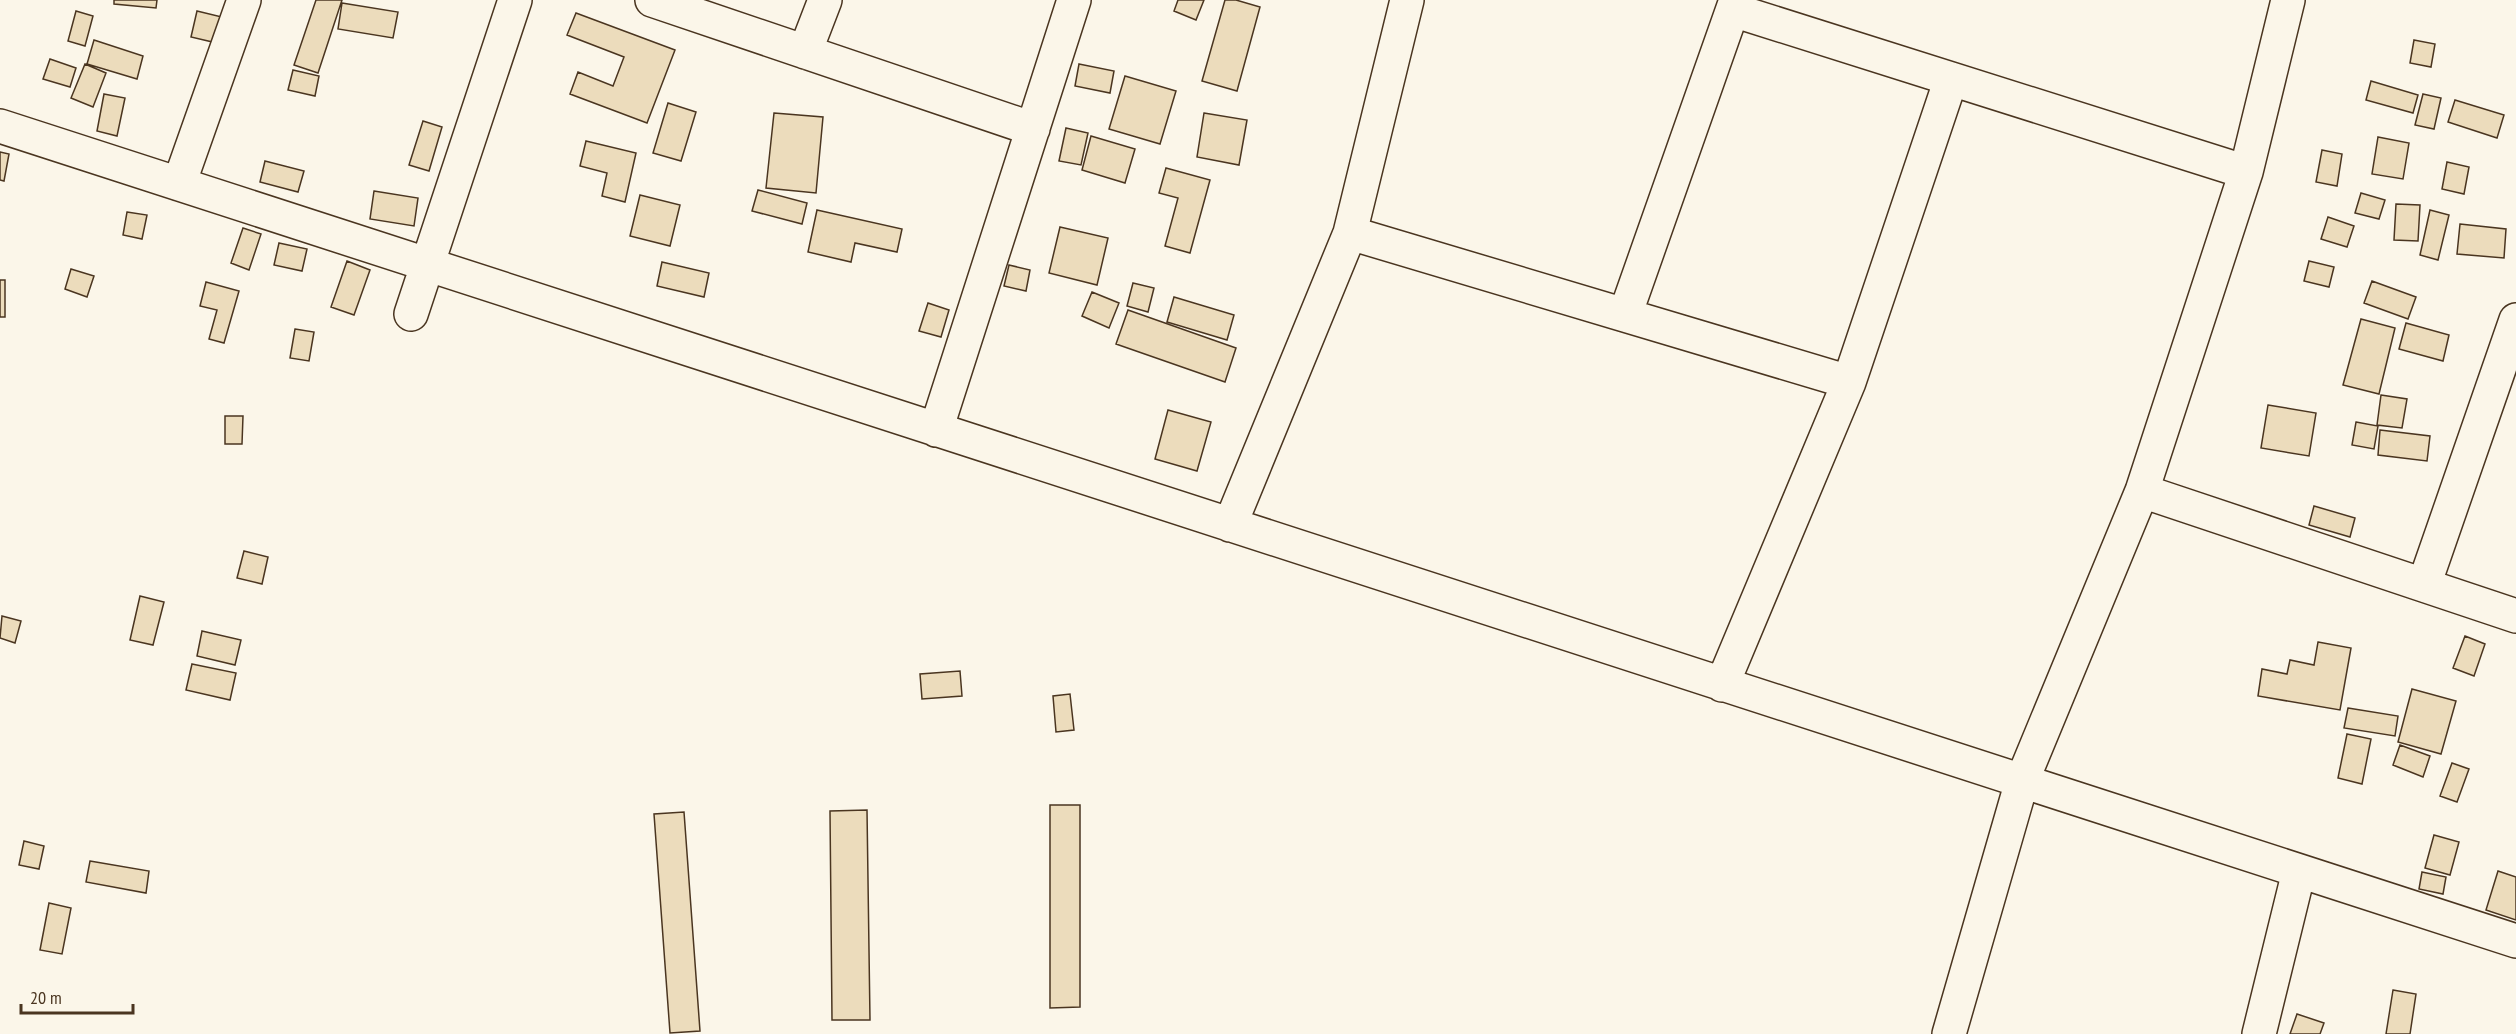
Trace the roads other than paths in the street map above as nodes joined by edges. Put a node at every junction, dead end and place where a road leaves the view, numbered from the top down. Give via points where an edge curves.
1 (244, 0) edge
2 (515, 0) edge
3 (652, 0) edge
4 (825, 0) edge
5 (1074, 0) edge
6 (1407, 0) edge
7 (2288, 0) edge
8 (1734, 5) edge
9 (805, 52) junction
10 (1951, 79) junction
11 (0, 126) edge
12 (1033, 129) junction
13 (2246, 172) junction
14 (179, 184) junction
15 (1350, 233) junction
16 (427, 265) junction
17 (411, 314) dead end
18 (1625, 315) junction
19 (2516, 320) edge
20 (1849, 382) junction
21 (936, 430) junction
22 (2142, 491) junction
23 (1230, 525) junction
24 (2424, 585) junction
25 (2516, 616) edge
26 (1722, 685) junction
27 (2022, 781) junction
28 (2299, 871) junction
29 (2516, 941) edge
30 (1949, 1034) edge
31 (2259, 1034) edge

1 - 14 street
2 - 16 street
3 - 9 street
4 - 9 street
5 - 12 street
6 - 15 street
7 - 13 street
8 - 10 street
8 - 18 street
9 - 12 street
10 - 13 street
10 - 20 street
11 - 14 street
12 - 21 street
13 - 22 street
14 - 16 street
15 - 18 street
15 - 23 street
16 - 17 street
16 - 21 street
18 - 20 street
19 - 24 street
20 - 26 street
21 - 23 street
22 - 24 street
22 - 27 street
23 - 26 street
24 - 25 street
26 - 27 street
27 - 28 street
27 - 30 street
28 - 29 street
28 - 31 street

